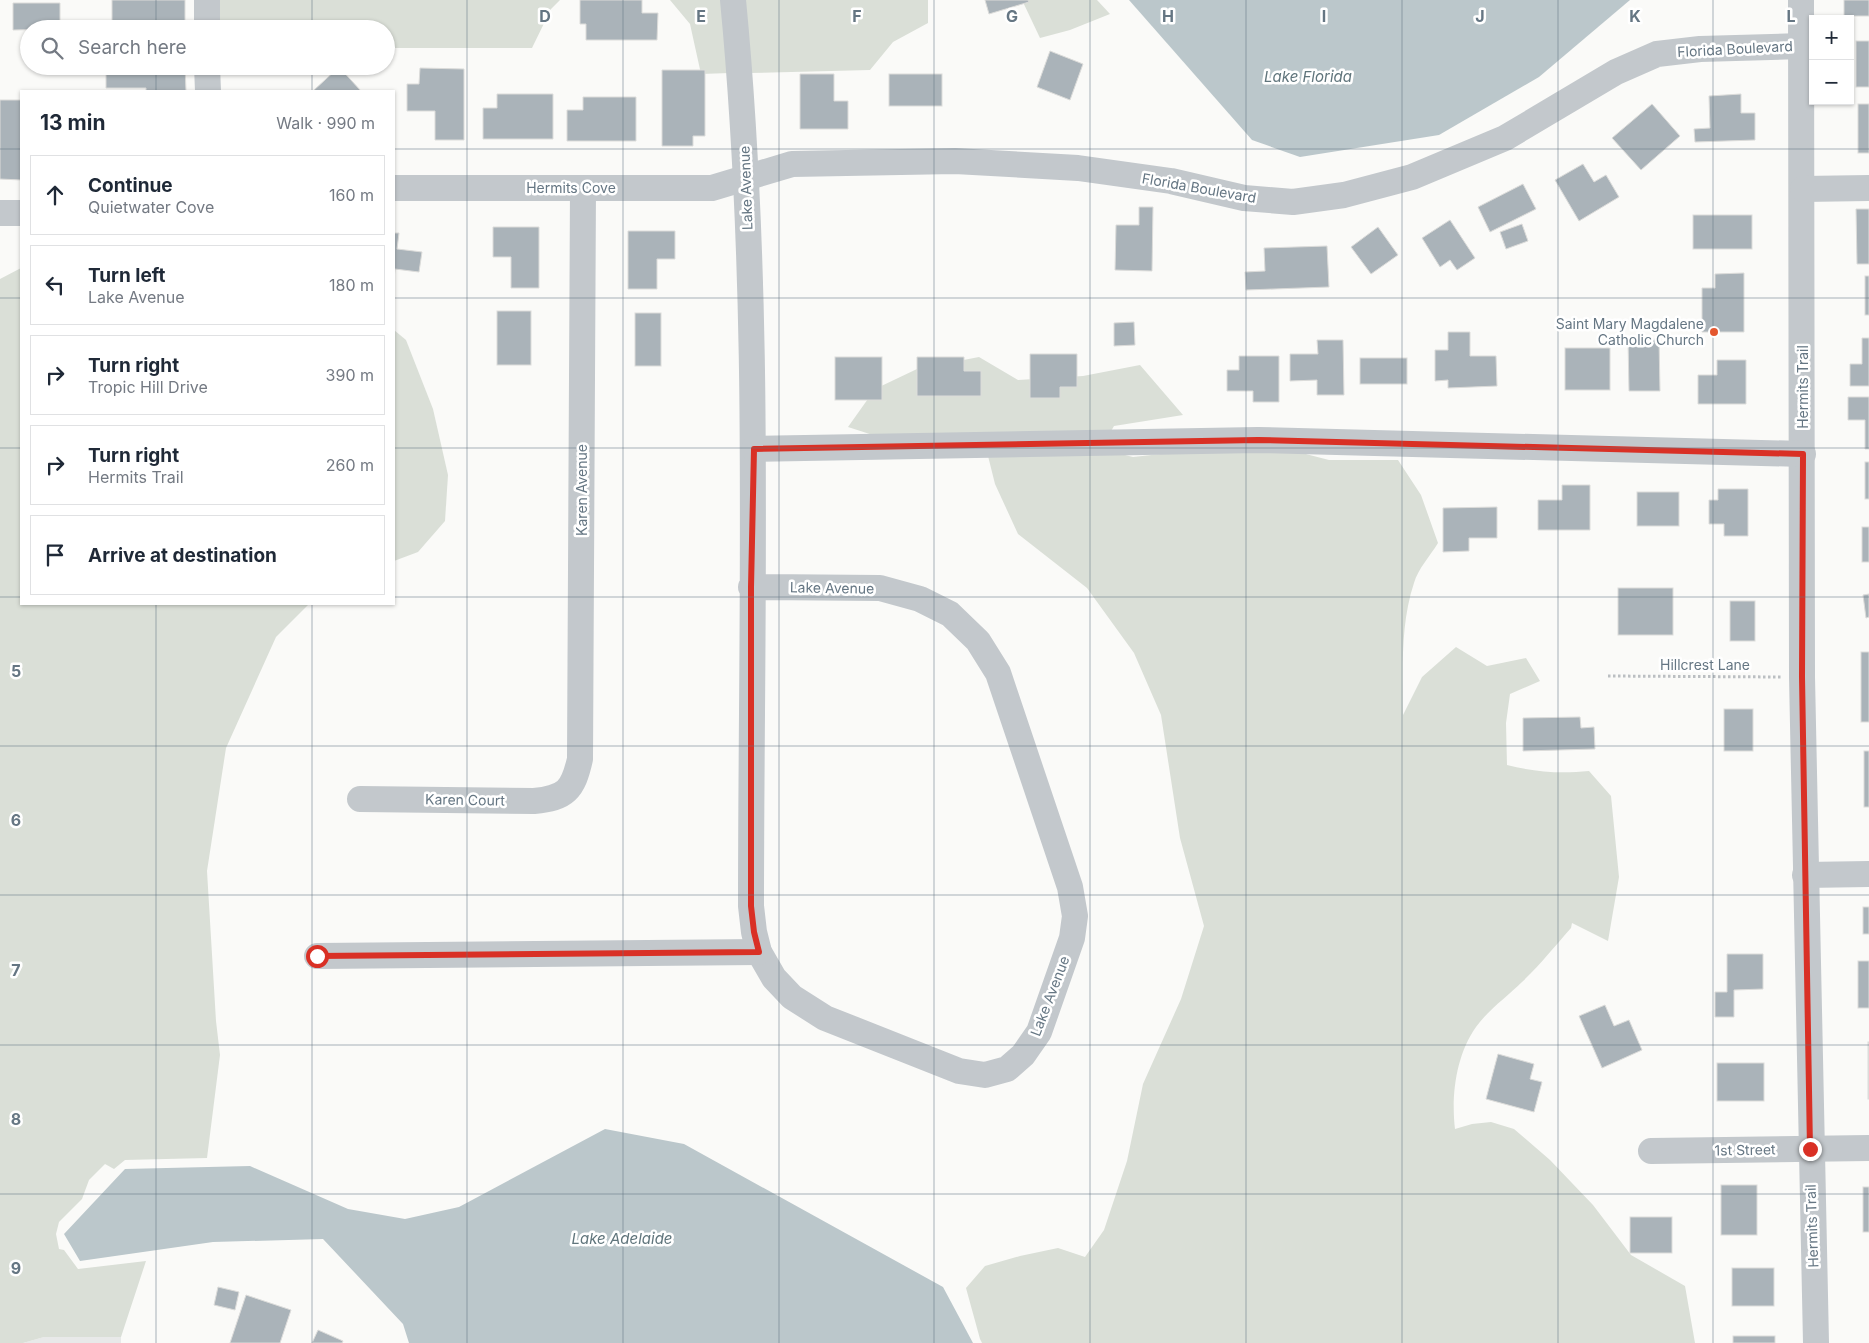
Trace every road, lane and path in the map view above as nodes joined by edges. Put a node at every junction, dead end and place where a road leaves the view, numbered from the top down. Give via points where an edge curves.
1 (207, 0) edge
2 (733, 0) edge
3 (1801, 0) edge
4 (207, 20) edge
5 (1802, 46) junction
6 (207, 75) edge
7 (208, 90) edge
8 (746, 176) junction
9 (395, 188) edge
10 (583, 188) junction
11 (1869, 188) edge
12 (1803, 189) junction
13 (0, 213) edge
14 (20, 213) edge
15 (754, 449) junction
16 (1803, 454) junction
17 (751, 587) junction
18 (1608, 676) dead end
19 (1802, 677) junction
20 (568, 790) joint
21 (360, 799) dead end
22 (1869, 874) edge
23 (1804, 875) junction
24 (759, 952) junction
25 (317, 956) dead end
26 (1869, 1148) edge
27 (1810, 1149) junction
28 (1651, 1151) dead end
29 (1816, 1343) edge

1 - 4 street
2 - 8 street, Lake Avenue
3 - 5 street, Hermits Trail
5 - 8 street, Florida Boulevard via 1700,49 1657,54 1616,72 1505,138 1412,177 1344,195 1293,202 1244,198 1171,181 1078,168 955,162 792,164
5 - 12 street, Hermits Trail
6 - 7 street
8 - 10 street, Hermits Cove via 712,188
8 - 15 street, Lake Avenue
9 - 10 street, Hermits Cove
10 - 20 street, Karen Avenue via 580,759
11 - 12 street
12 - 16 street, Hermits Trail
13 - 14 street
15 - 16 street via 1258,440
15 - 17 street, Lake Avenue
16 - 19 street, Hermits Trail
17 - 24 street, Lake Avenue via 751,906
17 - 24 street, Lake Avenue via 880,588 920,599 950,614 978,641 998,673 1070,888 1075,916 1072,938 1039,1032 1023,1055 1006,1069 985,1075 959,1071 825,1018 792,997 774,978
18 - 19 path, Hillcrest Lane
19 - 23 street, Hermits Trail
20 - 21 street, Karen Court via 554,799 534,801
22 - 23 street
23 - 27 street, Hermits Trail
24 - 25 street
26 - 27 street, 1st Street
27 - 28 street, 1st Street
27 - 29 street, Hermits Trail

